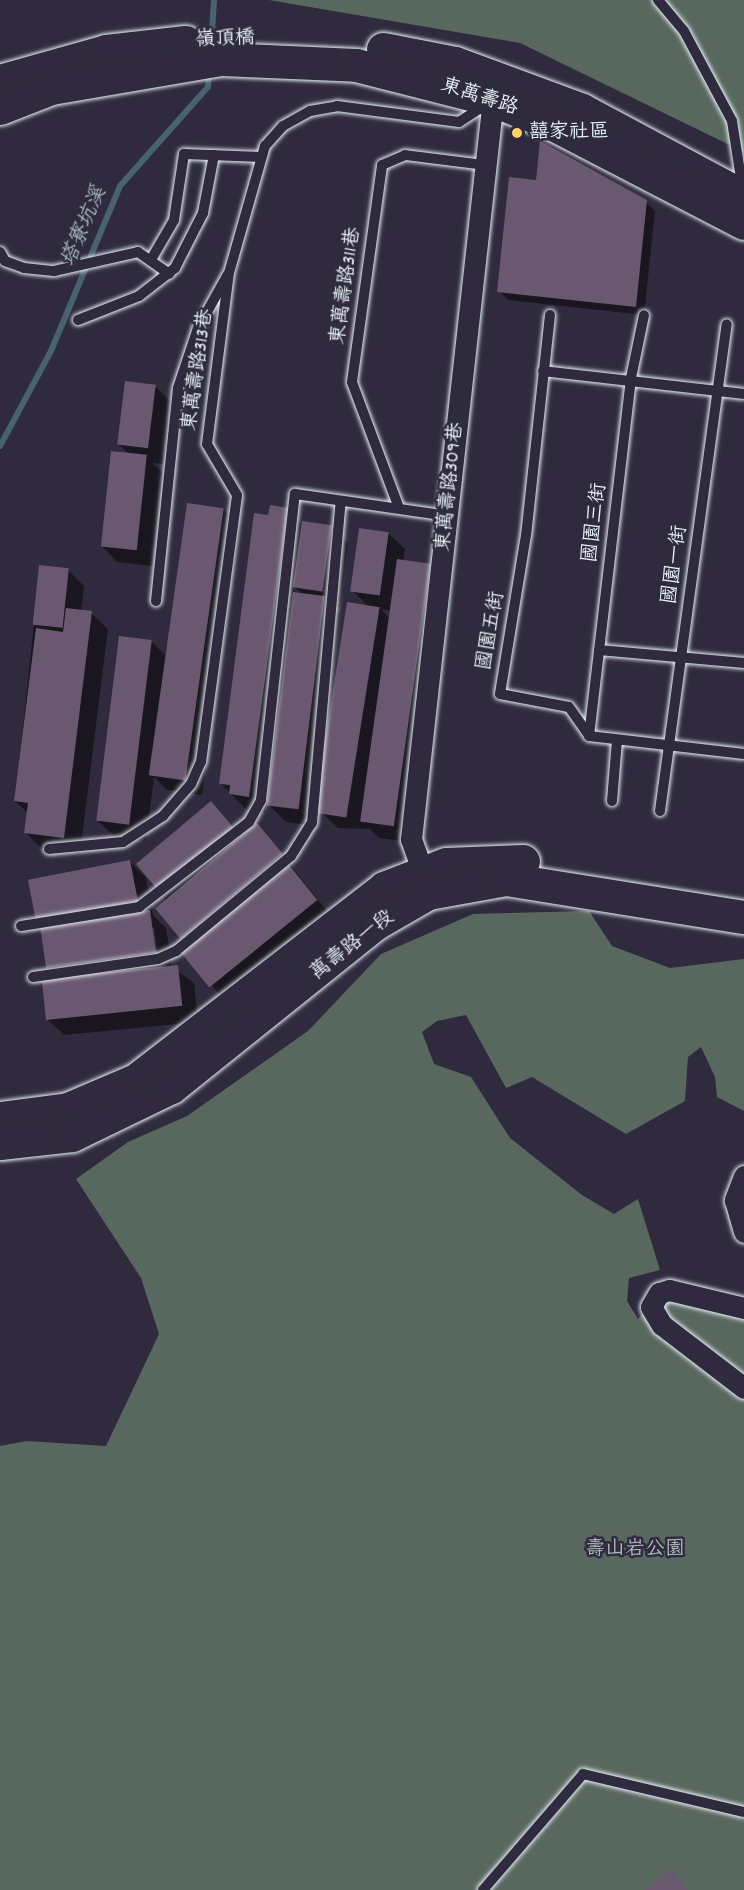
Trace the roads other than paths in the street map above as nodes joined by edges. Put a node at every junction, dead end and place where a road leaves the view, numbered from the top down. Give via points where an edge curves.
1 (658, 0) edge
2 (395, 50) joint
3 (299, 59) joint
4 (54, 76) junction
5 (0, 81) edge
6 (494, 88) junction
7 (0, 108) edge
8 (214, 155) junction
9 (261, 157) junction
10 (484, 165) junction
11 (744, 197) edge
12 (744, 223) edge
13 (0, 252) edge
14 (152, 258) junction
15 (229, 273) junction
16 (169, 274) junction
17 (550, 315) dead end
18 (644, 315) dead end
19 (78, 320) dead end
20 (727, 325) dead end
21 (543, 371) junction
22 (631, 378) junction
23 (719, 391) junction
24 (744, 394) edge
25 (341, 501) junction
26 (399, 508) junction
27 (449, 516) junction
28 (156, 601) dead end
29 (599, 650) junction
30 (681, 660) junction
31 (744, 663) edge
32 (589, 736) junction
33 (617, 740) junction
34 (669, 746) junction
35 (744, 754) edge
36 (612, 801) dead end
37 (660, 811) dead end
38 (49, 849) dead end
39 (427, 882) junction
40 (744, 894) edge
41 (744, 917) edge
42 (21, 927) dead end
43 (33, 977) dead end
44 (0, 1118) edge
45 (0, 1143) edge
46 (744, 1176) edge
47 (744, 1232) edge
48 (744, 1308) edge
49 (744, 1388) edge
50 (744, 1812) edge
51 (483, 1890) edge

1 - 11 lane via 684,31 732,121
2 - 4 main road, 嶺頂橋 via 258,39 106,51
2 - 6 main road, 東萬壽路
3 - 4 main road, 嶺頂橋 via 221,59
3 - 6 main road, 東萬壽路
4 - 5 main road
4 - 7 main road
6 - 9 lane, 東萬壽路313巷 via 459,122 337,106 310,111 283,126
6 - 10 street, 東萬壽路309巷
6 - 11 main road, 東萬壽路 via 582,110
6 - 12 main road, 東萬壽路 via 553,124
8 - 9 lane
8 - 14 lane via 184,154 174,220
8 - 16 lane via 202,213
9 - 15 lane, 東萬壽路313巷
10 - 26 lane, 東萬壽路311巷 via 405,155 382,165 352,382
10 - 27 street, 東萬壽路309巷
13 - 14 lane via 5,261 24,268 54,271 122,252
14 - 16 lane
15 - 28 lane via 198,328 178,388
15 - 38 lane, 東萬壽路313巷 via 207,444 237,495 201,762 191,784 163,816 123,842
16 - 19 lane via 139,296
17 - 21 lane, 國園五街
18 - 22 lane, 國園三街
20 - 23 lane, 國園一街
21 - 22 lane
21 - 32 lane, 國園五街 via 526,534 500,694 569,707
22 - 23 lane
22 - 29 lane, 國園三街
23 - 24 lane
23 - 30 lane, 國園一街
25 - 26 lane
25 - 42 lane via 295,494 261,800 249,822 139,907
25 - 43 lane via 312,823 291,856 176,951 158,959
26 - 27 lane
27 - 39 street, 東萬壽路309巷 via 411,839
29 - 30 lane
29 - 32 lane, 國園三街
30 - 31 lane
30 - 34 lane, 國園一街
32 - 33 lane
33 - 34 lane
33 - 36 lane
34 - 35 lane
34 - 37 lane, 國園一街
39 - 40 main road, 萬壽路一段 via 471,860 510,859
39 - 41 main road, 萬壽路一段 via 506,879
39 - 44 main road, 萬壽路一段 via 384,888 136,1080 69,1109
39 - 45 main road, 萬壽路一段 via 171,1087 72,1136
46 - 47 street via 735,1200
48 - 49 street via 669,1290 659,1293 651,1307 662,1325
50 - 51 lane via 583,1774

